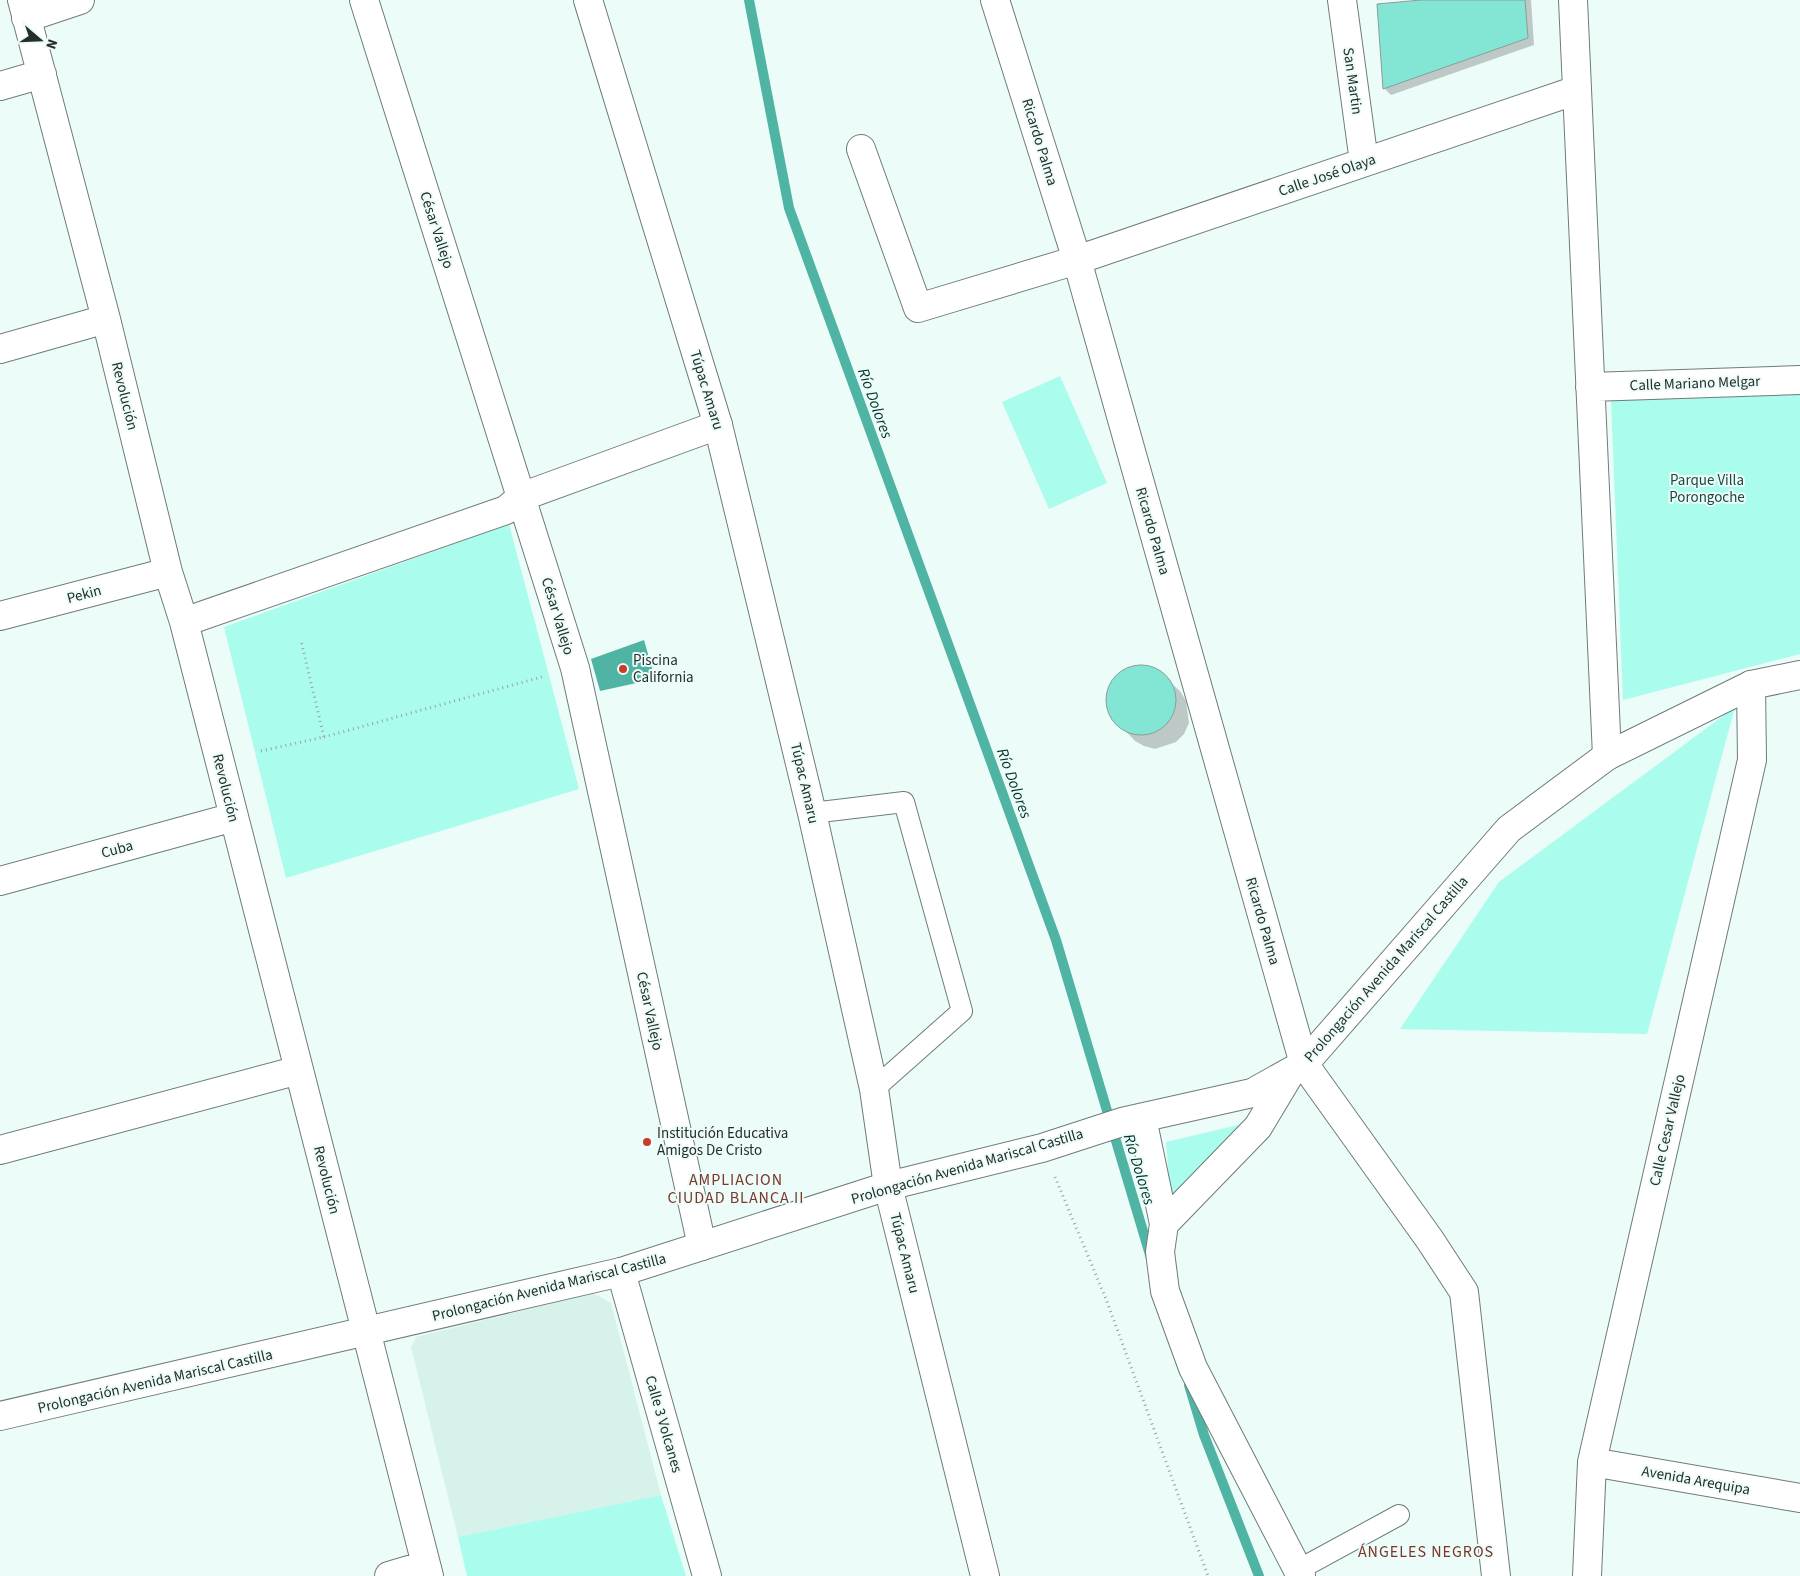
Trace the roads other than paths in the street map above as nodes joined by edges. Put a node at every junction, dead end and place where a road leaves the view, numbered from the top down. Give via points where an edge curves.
1 (80, 0) edge
2 (364, 0) edge
3 (588, 0) edge
4 (995, 0) edge
5 (1342, 0) edge
6 (1573, 0) edge
7 (24, 9) edge
8 (42, 74) junction
9 (0, 86) edge
10 (1577, 90) junction
11 (862, 149) dead end
12 (1364, 162) junction
13 (1077, 260) junction
14 (106, 319) junction
15 (0, 349) edge
16 (1800, 380) edge
17 (1590, 387) junction
18 (718, 425) junction
19 (521, 497) junction
20 (168, 572) junction
21 (0, 616) edge
22 (184, 622) junction
23 (1800, 674) edge
24 (1751, 685) junction
25 (1607, 756) junction
26 (812, 813) junction
27 (234, 817) junction
28 (0, 881) edge
29 (1297, 1068) junction
30 (299, 1070) junction
31 (874, 1089) junction
32 (1132, 1120) junction
33 (0, 1150) edge
34 (888, 1186) junction
35 (1164, 1224) junction
36 (702, 1246) junction
37 (621, 1272) junction
38 (366, 1332) junction
39 (0, 1416) edge
40 (1592, 1462) junction
41 (1800, 1498) edge
42 (1399, 1515) dead end
43 (428, 1571) edge
44 (1300, 1573) edge
45 (389, 1576) edge
46 (707, 1576) edge
47 (985, 1576) edge
48 (1496, 1576) edge
49 (1586, 1576) edge

1 - 7 street
2 - 19 street, César Vallejo
3 - 18 street, Túpac Amaru
4 - 13 street, Ricardo Palma
5 - 12 street, San Martin
6 - 10 street
7 - 8 street, Revolución
8 - 9 street
8 - 14 street, Revolución
10 - 12 street, Calle José Olaya
10 - 17 street
11 - 13 street, Calle José Olaya via 918,308
12 - 13 street, Calle José Olaya
13 - 29 street, Ricardo Palma
14 - 15 street
14 - 20 street, Revolución
16 - 17 street, Calle Mariano Melgar
17 - 25 street
18 - 19 street
18 - 26 street, Túpac Amaru
19 - 22 street via 506,510
19 - 36 street, César Vallejo via 575,668
20 - 21 street, Pekin
20 - 22 street, Revolución
22 - 27 street, Revolución
23 - 24 street, Prolongación Avenida Mariscal Castilla
24 - 25 street, Prolongación Avenida Mariscal Castilla
24 - 40 street, Calle Cesar Vallejo via 1752,760
25 - 29 street, Prolongación Avenida Mariscal Castilla via 1509,829
26 - 31 street, Túpac Amaru
26 - 31 lane via 904,802 962,1011
27 - 28 street, Cuba
27 - 30 street, Revolución
29 - 32 street, Prolongación Avenida Mariscal Castilla via 1252,1093
29 - 35 street via 1258,1128
29 - 48 street, Ricardo Palma via 1430,1240 1464,1292
30 - 33 street
30 - 38 street, Revolución
31 - 34 street, Túpac Amaru
32 - 34 street, Prolongación Avenida Mariscal Castilla
32 - 35 street
34 - 36 street, Prolongación Avenida Mariscal Castilla
34 - 47 street, Túpac Amaru
35 - 44 street via 1160,1252 1165,1291 1193,1368
36 - 37 street, Prolongación Avenida Mariscal Castilla
37 - 38 street, Prolongación Avenida Mariscal Castilla
37 - 46 street, Calle 3 Volcanes
38 - 39 street, Prolongación Avenida Mariscal Castilla
38 - 43 street, Revolución
40 - 41 street, Avenida Arequipa
40 - 49 street, Calle Cesar Vallejo
42 - 44 lane
43 - 45 street

